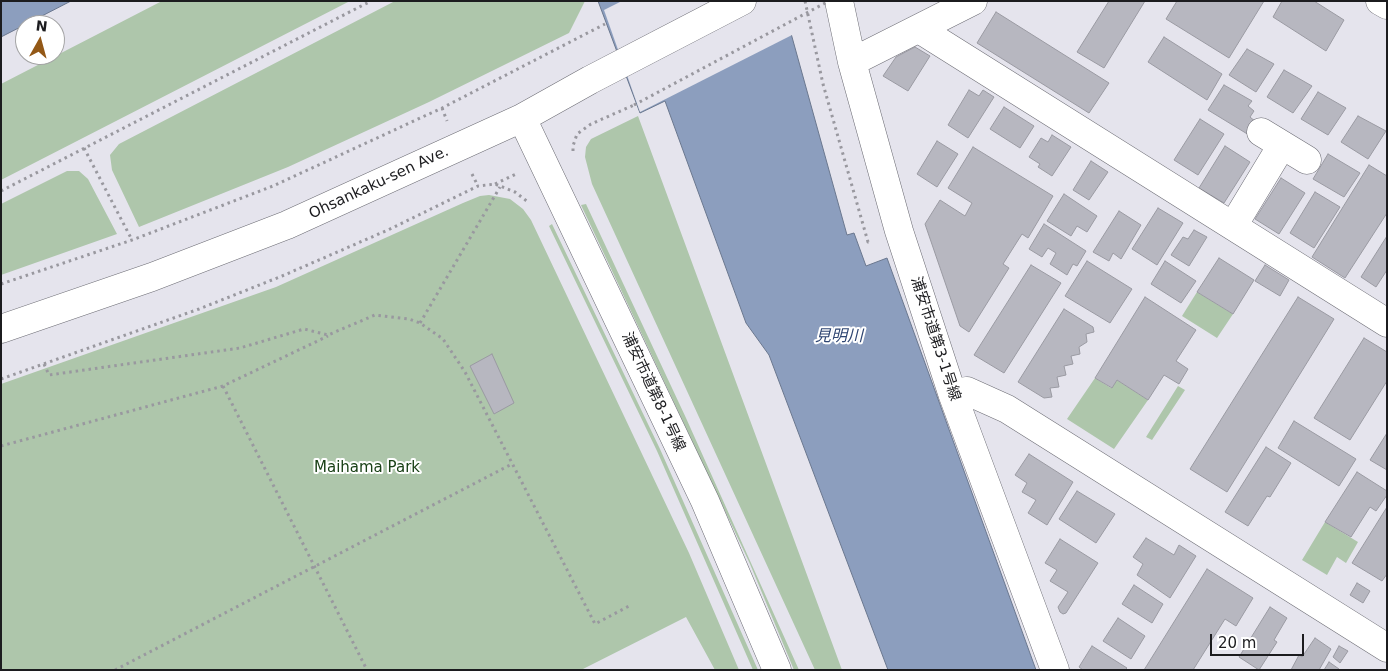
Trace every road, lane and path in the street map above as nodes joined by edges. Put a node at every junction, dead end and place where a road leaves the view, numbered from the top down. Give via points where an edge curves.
1 (371, 1) edge
2 (742, 1) edge
3 (829, 1) edge
4 (839, 1) edge
5 (973, 1) edge
6 (1380, 1) edge
7 (1387, 6) edge
8 (605, 24) dead end
9 (919, 29) junction
10 (852, 62) junction
11 (634, 105) dead end
12 (522, 118) junction
13 (84, 148) junction
14 (1307, 160) dead end
15 (500, 187) junction
16 (1, 191) edge
17 (532, 208) dead end
18 (1233, 226) junction
19 (132, 240) junction
20 (1, 284) edge
21 (420, 323) junction
22 (1387, 323) edge
23 (1, 329) edge
24 (328, 335) junction
25 (44, 364) junction
26 (1, 379) edge
27 (223, 386) junction
28 (952, 393) junction
29 (1, 446) edge
30 (512, 464) junction
31 (315, 566) junction
32 (631, 605) dead end
33 (1387, 648) edge
34 (115, 670) edge
35 (366, 670) edge
36 (777, 670) edge
37 (1055, 670) edge

1 - 13 path
2 - 12 street, Ohsankaku-sen Ave.
3 - 11 path, bridge
4 - 10 street, 浦安市道第3-1号線
5 - 9 street
6 - 7 street
8 - 19 path via 442,108 281,182
9 - 10 street
9 - 18 street
10 - 28 street, 浦安市道第3-1号線 via 899,231
12 - 23 street, Ohsankaku-sen Ave. via 287,225 152,277
12 - 36 street, 浦安市道第8-1号線 via 700,492
13 - 16 path
13 - 19 path
14 - 18 street via 1271,139
15 - 17 path via 515,192
15 - 21 path
15 - 25 path via 495,184 478,186 282,276
18 - 22 street
19 - 20 path
21 - 24 path via 375,315
21 - 30 path via 443,339 465,372
24 - 25 path via 304,329 240,348 49,375
24 - 27 path
25 - 26 path
27 - 29 path
27 - 31 path
28 - 33 street via 968,391 1007,409
28 - 37 street, 浦安市道第3-1号線
30 - 31 path
30 - 32 path via 595,624
31 - 34 path
31 - 35 path

